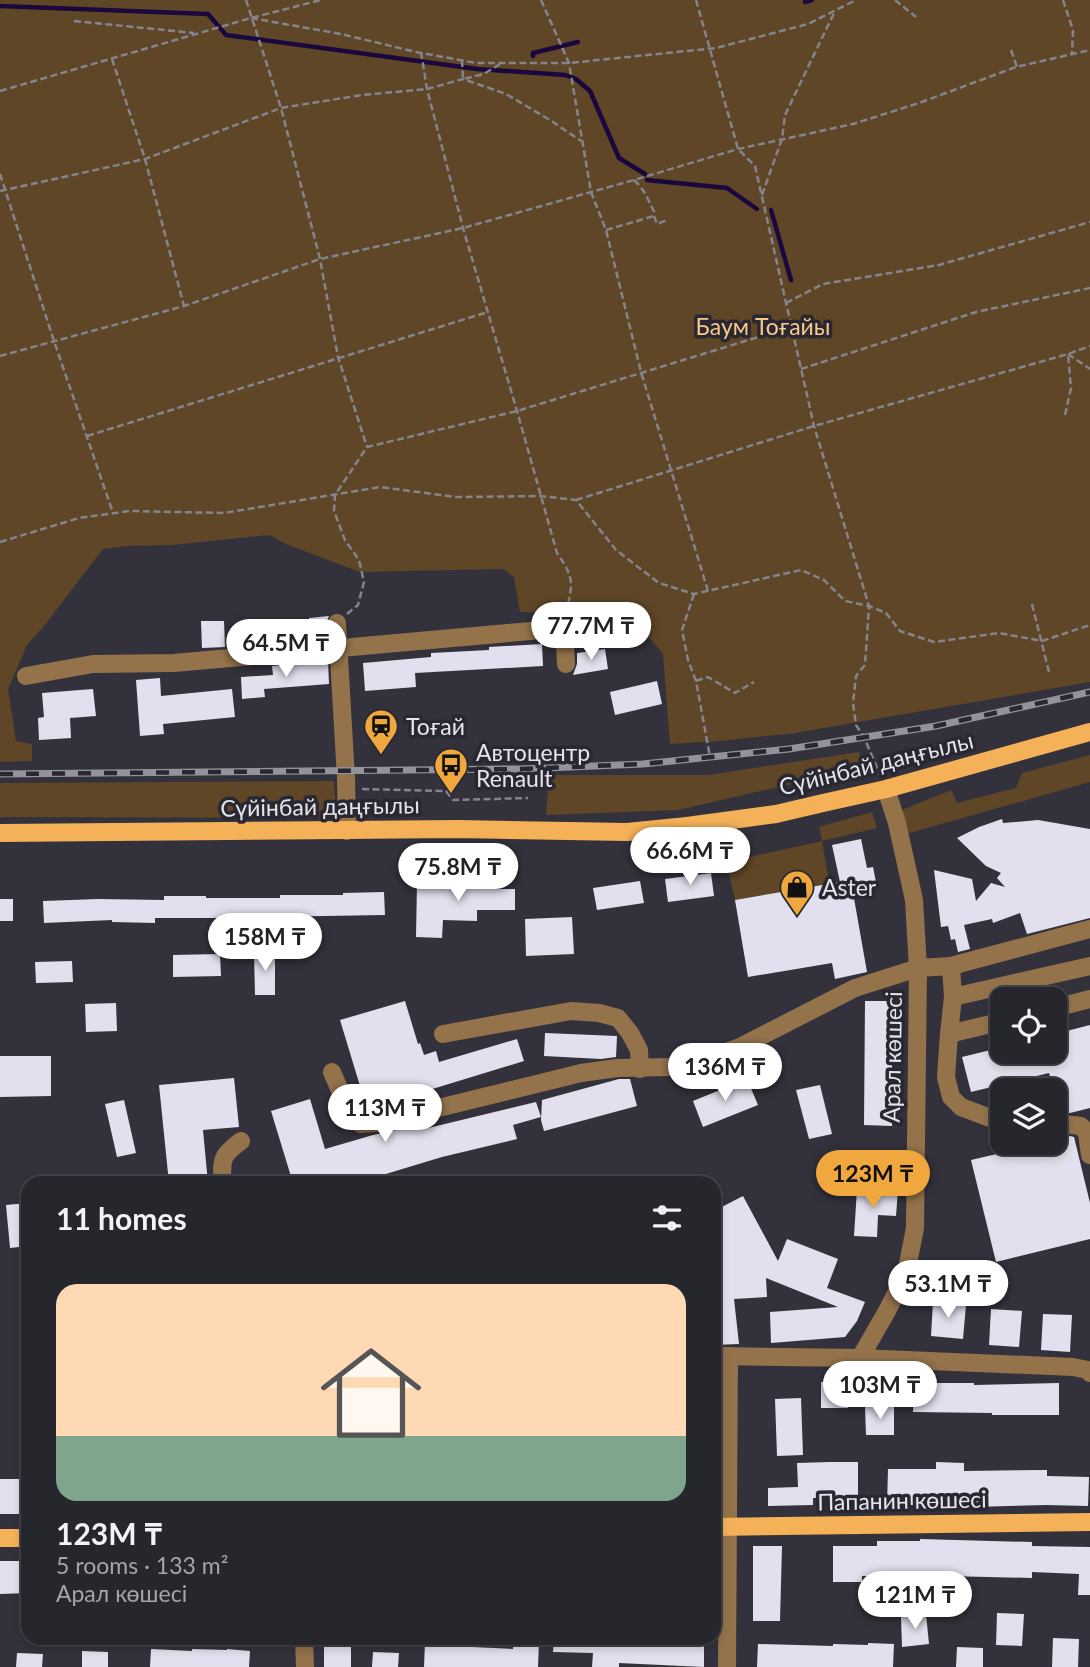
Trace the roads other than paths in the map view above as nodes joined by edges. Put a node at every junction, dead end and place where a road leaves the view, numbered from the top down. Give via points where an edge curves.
1 (337, 622) road end
2 (339, 648) junction
3 (566, 664) dead end
4 (26, 676) dead end
5 (1090, 732) edge
6 (886, 789) junction
7 (347, 831) junction
8 (0, 833) edge
9 (1090, 929) edge
10 (951, 966) junction
11 (1090, 966) edge
12 (918, 968) junction
13 (953, 997) junction
14 (1090, 999) edge
15 (1067, 1005) edge
16 (990, 1024) edge
17 (443, 1034) dead end
18 (949, 1034) junction
19 (640, 1069) junction
20 (332, 1072) dead end
21 (990, 1118) edge
22 (1067, 1124) edge
23 (241, 1141) dead end
24 (1090, 1155) edge
25 (222, 1176) edge
26 (722, 1356) edge
27 (860, 1358) junction
28 (1090, 1373) edge
29 (1090, 1522) edge
30 (721, 1527) edge
31 (0, 1538) edge
32 (21, 1538) edge
33 (304, 1645) edge
34 (305, 1667) edge
35 (727, 1667) edge

1 - 2 street
2 - 3 street via 564,628
2 - 4 street via 174,663 93,664
2 - 7 street
5 - 6 main road, Сүйінбай даңғылы
6 - 7 main road, Сүйінбай даңғылы via 776,814 627,832
6 - 12 street, Арал көшесі via 914,900
7 - 8 main road, Сүйінбай даңғылы
9 - 10 street
10 - 12 street
10 - 13 street
11 - 13 street
12 - 19 street via 855,988 740,1047 671,1067
12 - 27 street, Арал көшесі via 915,1228 906,1274
13 - 18 street
14 - 15 street
16 - 18 street
17 - 19 street via 571,1011 599,1013 618,1018 630,1033 639,1050
18 - 21 street via 946,1077 951,1097 961,1107
19 - 20 street via 581,1073 360,1124 350,1114
22 - 24 street via 1082,1126
23 - 25 street via 223,1158
26 - 27 street
26 - 30 street
27 - 28 street via 1073,1367
29 - 30 main road, Папанин көшесі
30 - 35 street
31 - 32 main road
33 - 34 street

